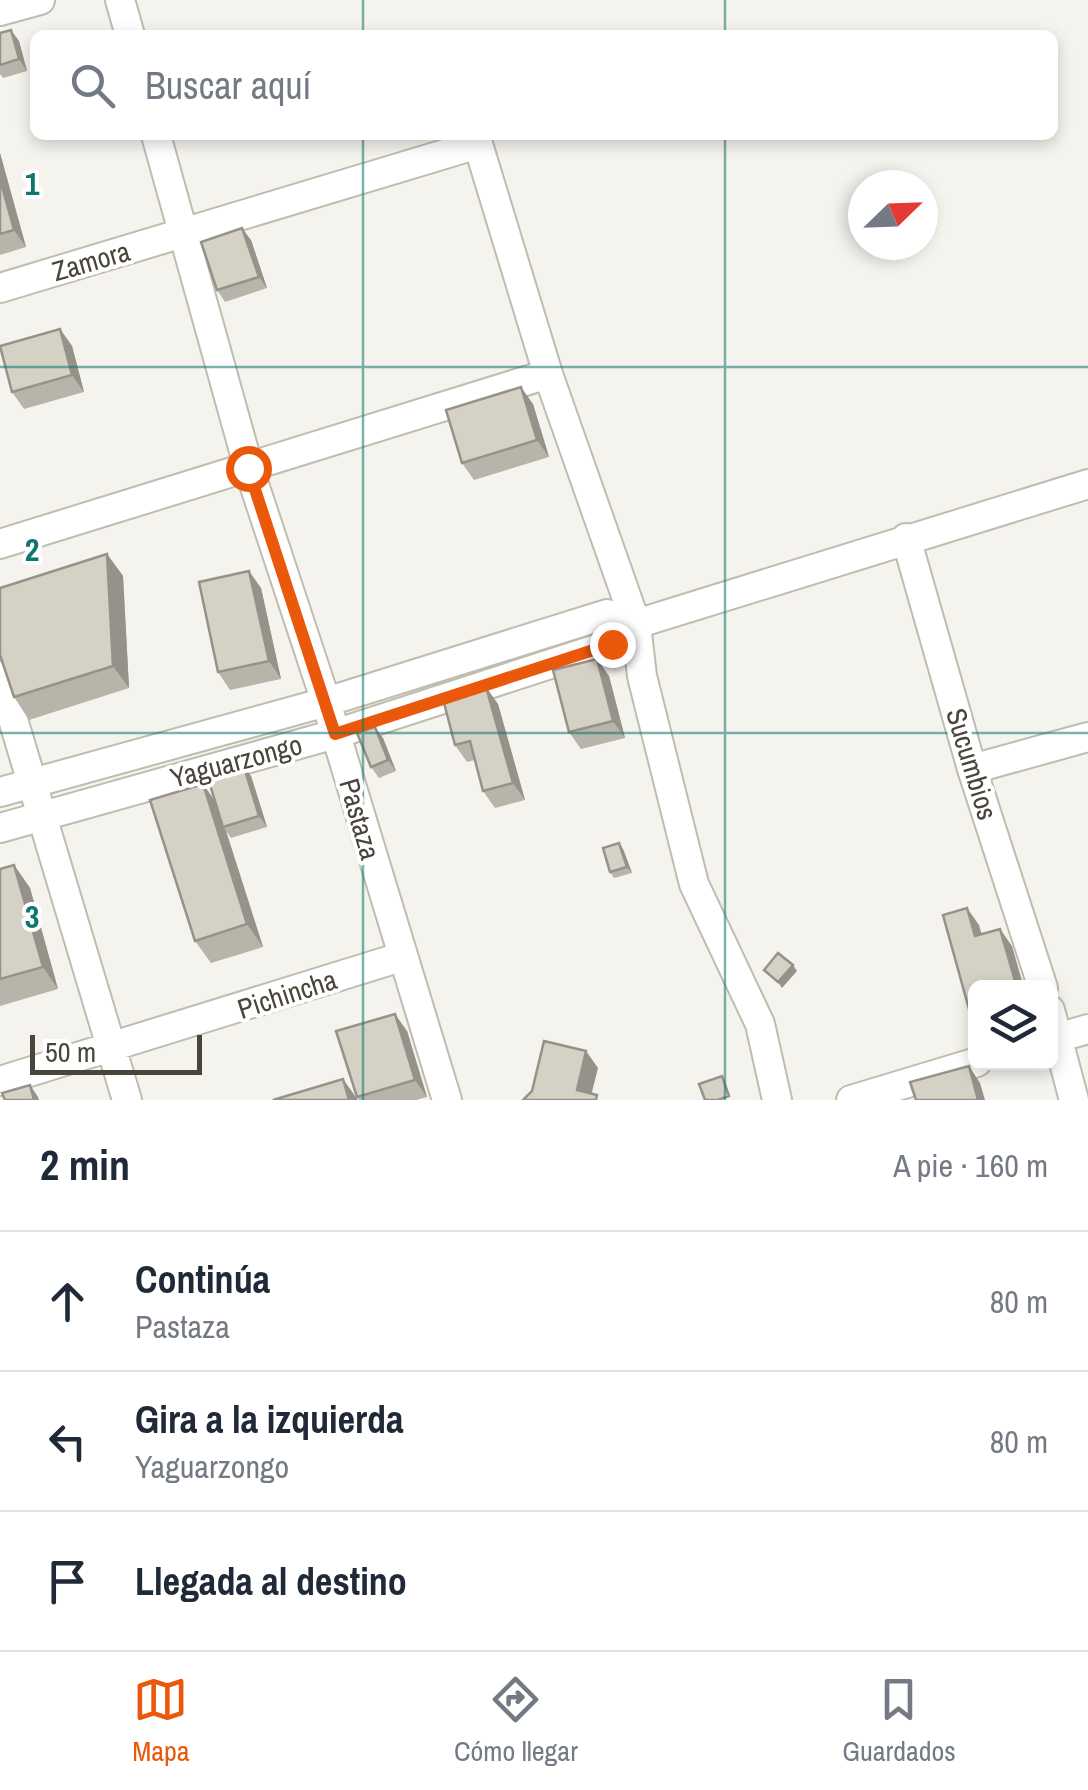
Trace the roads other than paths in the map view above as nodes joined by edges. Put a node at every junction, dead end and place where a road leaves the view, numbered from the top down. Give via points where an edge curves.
1 (40, 0) edge
2 (120, 0) edge
3 (0, 12) edge
4 (129, 30) edge
5 (157, 140) edge
6 (182, 235) junction
7 (0, 288) edge
8 (548, 374) junction
9 (248, 468) junction
10 (1088, 484) edge
11 (906, 538) junction
12 (0, 544) edge
13 (636, 624) junction
14 (0, 676) edge
15 (326, 702) junction
16 (335, 734) junction
17 (1088, 737) edge
18 (972, 769) junction
19 (32, 782) junction
20 (0, 792) edge
21 (42, 814) junction
22 (0, 828) edge
23 (401, 958) junction
24 (1040, 980) edge
25 (1088, 1029) edge
26 (1058, 1038) edge
27 (1058, 1049) edge
28 (112, 1050) junction
29 (968, 1064) edge
30 (0, 1082) edge
31 (127, 1100) edge
32 (446, 1100) edge
33 (776, 1100) edge
34 (851, 1100) edge
35 (1074, 1100) edge

1 - 3 street
2 - 4 street
5 - 6 street, Pastaza
6 - 7 street, Zamora
6 - 8 street, Zamora via 478,144
6 - 9 street, Pastaza
8 - 9 street
8 - 13 street
9 - 12 street
9 - 15 street, Pastaza
10 - 11 street, Yaguarzongo
11 - 13 street, Yaguarzongo
11 - 18 street, Sucumbios
13 - 15 street, Yaguarzongo via 607,614
13 - 16 street, Yaguarzongo via 612,644
13 - 33 street via 642,676 694,884 760,1024
14 - 19 street
15 - 16 street, Pastaza
15 - 19 street, Yaguarzongo
16 - 21 street, Yaguarzongo
16 - 23 street, Pastaza
17 - 18 street
18 - 24 street, Sucumbios
19 - 20 street, Yaguarzongo
19 - 21 street
21 - 22 street, Yaguarzongo
21 - 28 street
23 - 28 street, Pichincha
23 - 32 street, Pastaza
25 - 26 street
27 - 35 street
28 - 30 street, Pichincha
28 - 31 street
29 - 34 street

